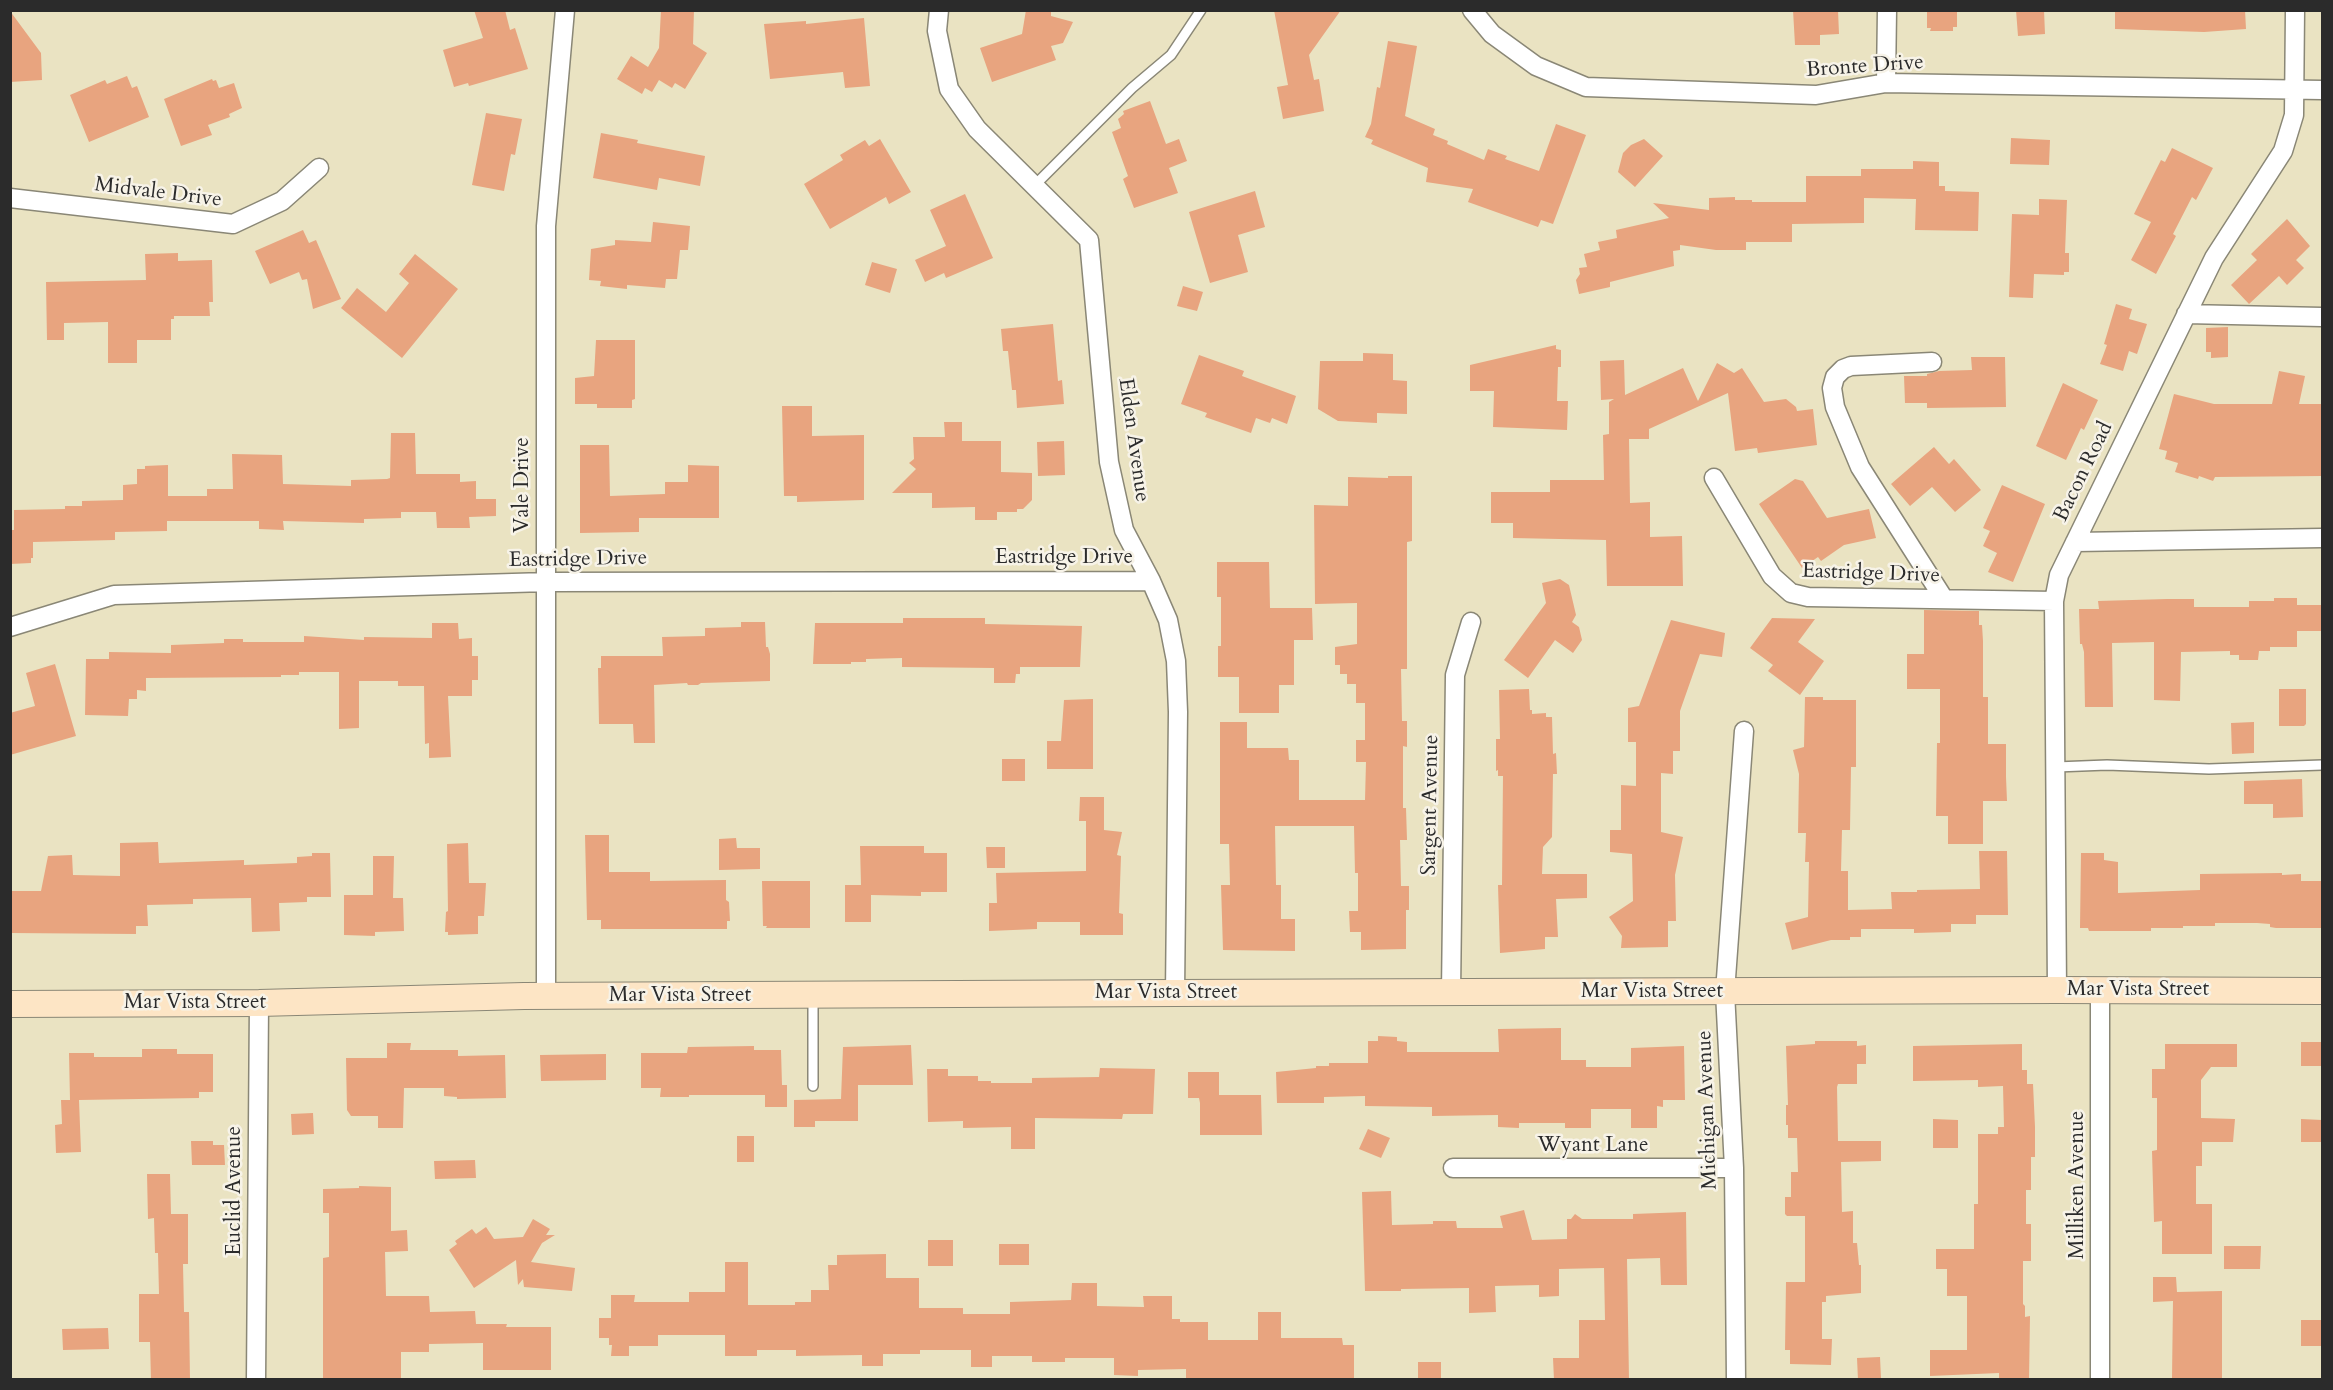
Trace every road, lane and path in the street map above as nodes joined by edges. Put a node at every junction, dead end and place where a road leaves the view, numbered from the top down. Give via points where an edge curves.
1 (565, 10) edge
2 (939, 10) edge
3 (1201, 10) edge
4 (1472, 10) edge
5 (1887, 10) edge
6 (2295, 10) edge
7 (1886, 83) junction
8 (2296, 90) junction
9 (2322, 90) edge
10 (319, 168) dead end
11 (1034, 186) junction
12 (10, 198) edge
13 (2186, 314) junction
14 (2322, 317) edge
15 (1932, 362) dead end
16 (1713, 478) dead end
17 (2322, 538) edge
18 (2075, 542) junction
19 (1151, 581) junction
20 (546, 582) junction
21 (1944, 599) junction
22 (2054, 601) junction
23 (1471, 622) dead end
24 (10, 627) edge
25 (1744, 731) dead end
26 (2322, 765) edge
27 (2056, 767) junction
28 (2057, 990) junction
29 (2100, 991) junction
30 (2322, 991) edge
31 (1451, 992) junction
32 (1725, 992) junction
33 (1175, 993) junction
34 (813, 995) junction
35 (546, 997) junction
36 (259, 1003) junction
37 (10, 1004) edge
38 (813, 1086) dead end
39 (1453, 1168) dead end
40 (1734, 1168) junction
41 (256, 1380) edge
42 (1736, 1380) edge
43 (2100, 1380) edge

1 - 20 street, Vale Drive via 546,226
2 - 11 street, Elden Avenue via 937,31 949,89 977,129
3 - 11 lane via 1171,55 1092,126
4 - 7 street, Bronte Drive via 1492,34 1536,66 1586,87 1816,95
5 - 7 street
6 - 8 street, Bacon Road
7 - 8 street, Bronte Drive
8 - 9 street, Bronte Drive
8 - 13 street, Bacon Road via 2294,115 2283,151 2214,258
10 - 12 street, Midvale Drive via 282,201 233,224
11 - 19 street, Elden Avenue via 1089,240 1108,462 1124,530
13 - 14 street
13 - 18 street, Bacon Road
15 - 21 street via 1851,366 1843,369 1832,388 1835,407 1860,467
16 - 21 street, Eastridge Drive via 1772,576 1791,594
17 - 18 street
18 - 22 street, Bacon Road via 2060,575
19 - 20 street, Eastridge Drive
19 - 33 street, Elden Avenue via 1168,620 1176,671
20 - 24 street, Eastridge Drive via 114,595
20 - 35 street, Vale Drive
21 - 22 street, Eastridge Drive
22 - 27 street, Bacon Road
23 - 31 street, Sargent Avenue via 1455,675
25 - 32 street, Michigan Avenue
26 - 27 lane via 2209,769
27 - 28 street, Bacon Road
28 - 29 street, Mar Vista Street
28 - 32 street, Mar Vista Street
29 - 30 street, Mar Vista Street
29 - 43 street, Milliken Avenue
31 - 32 street, Mar Vista Street
31 - 33 street, Mar Vista Street
32 - 40 street, Michigan Avenue
33 - 34 street, Mar Vista Street
34 - 35 street, Mar Vista Street
34 - 38 lane
35 - 36 street, Mar Vista Street
36 - 37 street, Mar Vista Street
36 - 41 street, Euclid Avenue
39 - 40 street, Wyant Lane
40 - 42 street, Michigan Avenue

